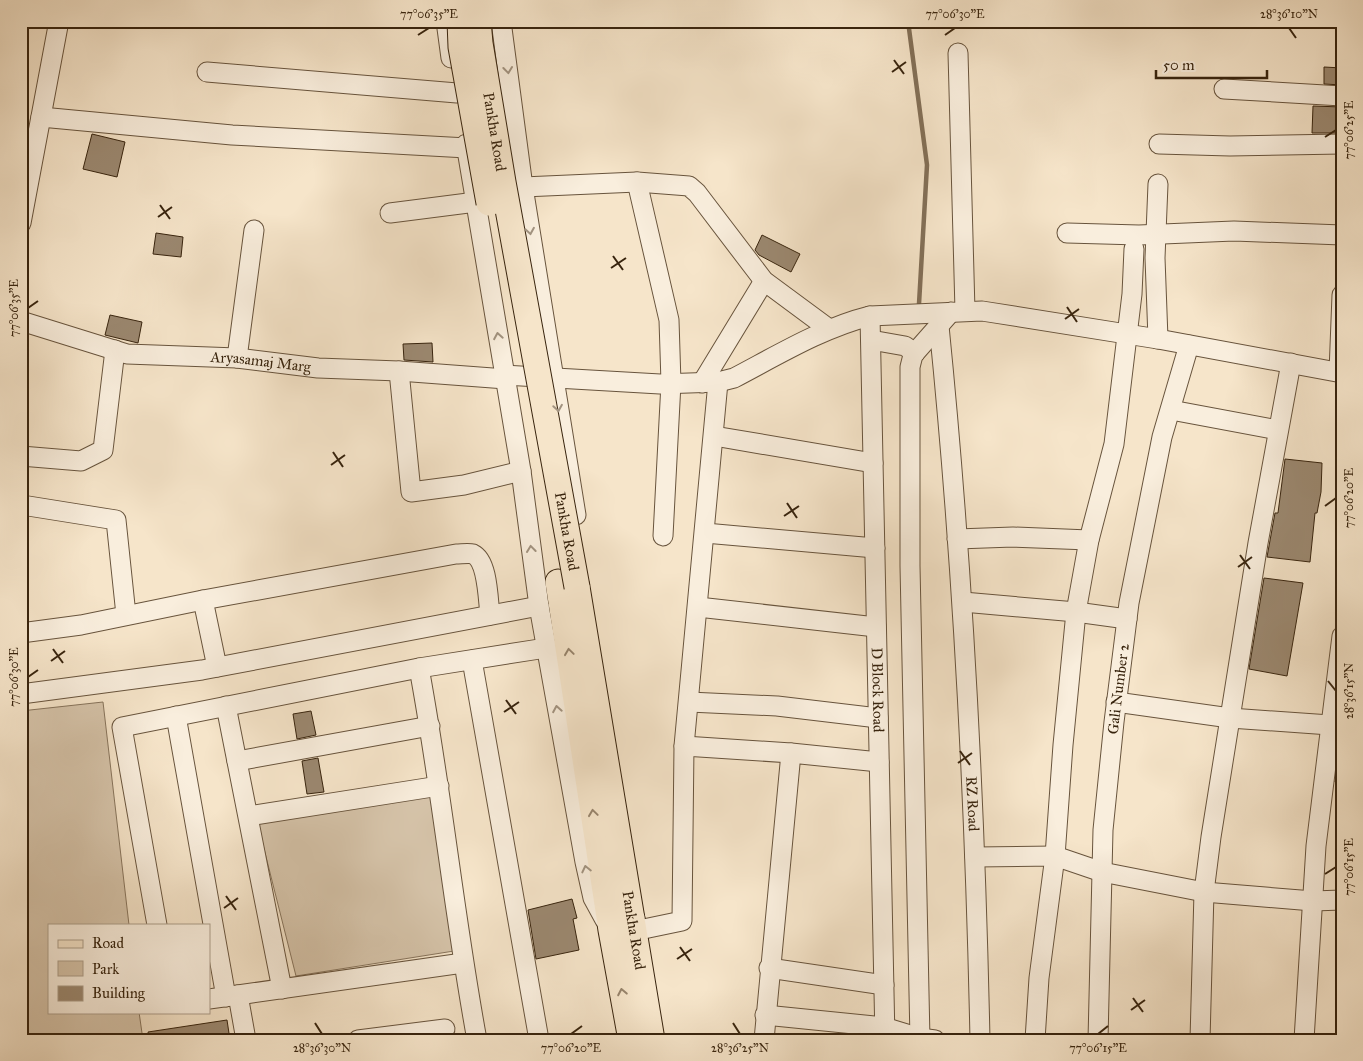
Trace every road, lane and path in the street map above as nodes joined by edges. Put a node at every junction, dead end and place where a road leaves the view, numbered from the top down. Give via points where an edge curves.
1 (54, 21) edge
2 (446, 21) edge
3 (460, 21) edge
4 (478, 21) edge
5 (501, 21) edge
6 (958, 53) dead end
7 (207, 72) dead end
8 (1224, 89) dead end
9 (458, 93) junction
10 (1342, 96) edge
11 (41, 117) junction
12 (1159, 144) dead end
13 (1342, 144) edge
14 (467, 148) junction
15 (637, 182) junction
16 (1158, 184) dead end
17 (522, 187) junction
18 (476, 202) junction
19 (390, 213) dead end
20 (21, 223) edge
21 (254, 230) dead end
22 (1067, 233) dead end
23 (1156, 234) junction
24 (1342, 235) edge
25 (1134, 249) dead end
26 (764, 281) junction
27 (1342, 295) edge
28 (870, 316) junction
29 (951, 317) junction
30 (21, 321) edge
31 (829, 329) junction
32 (1128, 334) junction
33 (1158, 339) junction
34 (871, 340) junction
35 (1188, 344) junction
36 (1341, 346) edge
37 (115, 350) junction
38 (915, 353) junction
39 (237, 358) junction
40 (1291, 363) junction
41 (399, 371) junction
42 (1340, 372) edge
43 (505, 377) junction
44 (553, 378) junction
45 (710, 382) junction
46 (670, 384) junction
47 (1171, 410) junction
48 (1278, 430) junction
49 (714, 436) junction
50 (21, 456) edge
51 (873, 462) junction
52 (521, 471) junction
53 (22, 506) edge
54 (705, 533) junction
55 (663, 536) dead end
56 (957, 539) junction
57 (1089, 540) junction
58 (875, 548) junction
59 (568, 584) junction
60 (203, 600) junction
61 (963, 602) junction
62 (539, 606) junction
63 (698, 607) junction
64 (1076, 612) junction
65 (126, 615) junction
66 (490, 615) junction
67 (1127, 619) junction
68 (876, 627) junction
69 (21, 632) edge
70 (1342, 636) edge
71 (546, 648) junction
72 (472, 660) junction
73 (216, 667) junction
74 (418, 668) junction
75 (21, 694) edge
76 (689, 702) junction
77 (1116, 702) junction
78 (226, 706) junction
79 (176, 716) junction
80 (878, 718) junction
81 (1230, 718) junction
82 (1330, 725) junction
83 (430, 726) junction
84 (684, 746) junction
85 (791, 754) junction
86 (237, 761) junction
87 (879, 762) junction
88 (439, 786) junction
89 (249, 816) junction
90 (1055, 856) junction
91 (975, 857) junction
92 (1102, 872) junction
93 (1204, 892) junction
94 (1342, 900) edge
95 (1313, 901) junction
96 (157, 924) edge
97 (622, 930) junction
98 (463, 963) junction
99 (769, 968) junction
100 (884, 985) junction
101 (282, 989) junction
102 (224, 997) edge
103 (765, 1015) junction
104 (445, 1029) dead end
105 (885, 1033) edge
106 (925, 1039) edge
107 (246, 1040) edge
108 (358, 1040) edge
109 (477, 1040) edge
110 (539, 1040) edge
111 (631, 1040) edge
112 (652, 1040) edge
113 (764, 1040) edge
114 (980, 1040) edge
115 (1035, 1040) edge
116 (1098, 1040) edge
117 (1200, 1040) edge
118 (1304, 1040) edge

1 - 11 street via 58,26
2 - 9 street
3 - 59 main road, Pankha Road, bridge via 461,47 482,162
4 - 59 main road, Pankha Road, bridge
5 -> 17 street
6 - 29 street, RZ Road
7 - 9 street
8 - 10 street
9 - 14 street
11 - 14 street via 232,135
11 - 20 street
12 - 13 street
14 - 18 street
15 - 17 street
15 - 26 street via 689,186
15 - 46 street via 669,320
16 - 23 street
17 -> 44 street
18 - 19 street
43 -> 18 street
21 - 39 street
22 - 23 street
23 - 24 street via 1234,231
23 - 33 street
25 - 32 street
26 - 31 street
26 - 45 street
27 - 36 street
28 - 29 street, Aryasamaj Marg
28 - 31 street, Aryasamaj Marg
28 - 34 street, D Block Road
29 - 32 street, Aryasamaj Marg via 982,311
29 - 38 street
29 - 56 street, RZ Road
30 - 37 street, Aryasamaj Marg
31 - 45 street, Aryasamaj Marg via 734,378
32 - 33 street, Aryasamaj Marg
32 - 57 street via 1114,444
33 - 35 street, Aryasamaj Marg
34 - 38 street via 905,346
34 - 51 street, D Block Road
35 - 40 street, Aryasamaj Marg
35 - 47 street, Gali Number 2
36 - 42 street
37 - 39 street, Aryasamaj Marg via 127,354
37 - 50 street via 103,450 81,460
38 - 106 street via 910,367 908,438
39 - 41 street, Aryasamaj Marg via 318,368
40 - 42 street, Aryasamaj Marg
40 - 48 street
41 - 43 street, Aryasamaj Marg
41 - 52 street via 411,492 464,485
43 - 44 street, Aryasamaj Marg
43 - 52 street
44 - 46 street, Aryasamaj Marg
44 -> 97 street via 638,883
45 - 46 street, Aryasamaj Marg
45 - 49 street
46 - 55 street
47 - 48 street
47 - 67 street, Gali Number 2 via 1146,508
48 - 81 street
49 - 51 street
49 - 54 street
51 - 58 street, D Block Road
62 -> 52 street
53 - 65 street via 116,520
54 - 58 street
54 - 63 street
56 - 57 street
56 - 61 street, RZ Road
57 - 64 street
58 - 68 street, D Block Road
59 - 97 main road, Pankha Road
60 - 65 street
60 - 66 street via 456,554 472,554 481,562
60 - 73 street
61 - 64 street
61 - 91 street, RZ Road
62 - 66 street
62 - 71 street
63 - 68 street
63 - 76 street
64 - 67 street
64 - 90 street
65 - 69 street via 81,625
66 - 73 street
67 - 77 street, Gali Number 2
68 - 80 street, D Block Road
70 - 82 street
71 - 72 street
97 -> 71 street via 593,898
72 - 74 street
72 - 110 street
73 - 75 street
74 - 78 street
74 - 83 street
76 - 80 street via 777,706
76 - 84 street
77 - 81 street
77 - 92 street, Gali Number 2
78 - 79 street
78 - 86 street
79 - 96 street via 122,727
79 - 102 street
80 - 87 street, D Block Road
81 - 82 street
81 - 93 street
82 - 95 street
83 - 86 street
83 - 88 street
84 - 85 street
84 - 97 street via 682,922
85 - 87 street
85 - 99 street
86 - 89 street
87 - 100 street, D Block Road
88 - 89 street
88 - 98 street
89 - 101 street
90 - 91 street
90 - 92 street
90 - 115 street via 1039,978
91 - 114 street, RZ Road
92 - 93 street
92 - 116 street, Gali Number 2
93 - 95 street
93 - 117 street
94 - 95 street
95 - 118 street
111 -> 97 main road, Pankha Road
97 - 112 main road, Pankha Road
98 - 101 street
98 - 109 street
99 - 100 street
99 - 103 street
100 - 105 street, D Block Road
101 - 102 street
102 - 107 street
103 - 105 street
103 - 113 street
104 - 108 street
105 - 106 street

